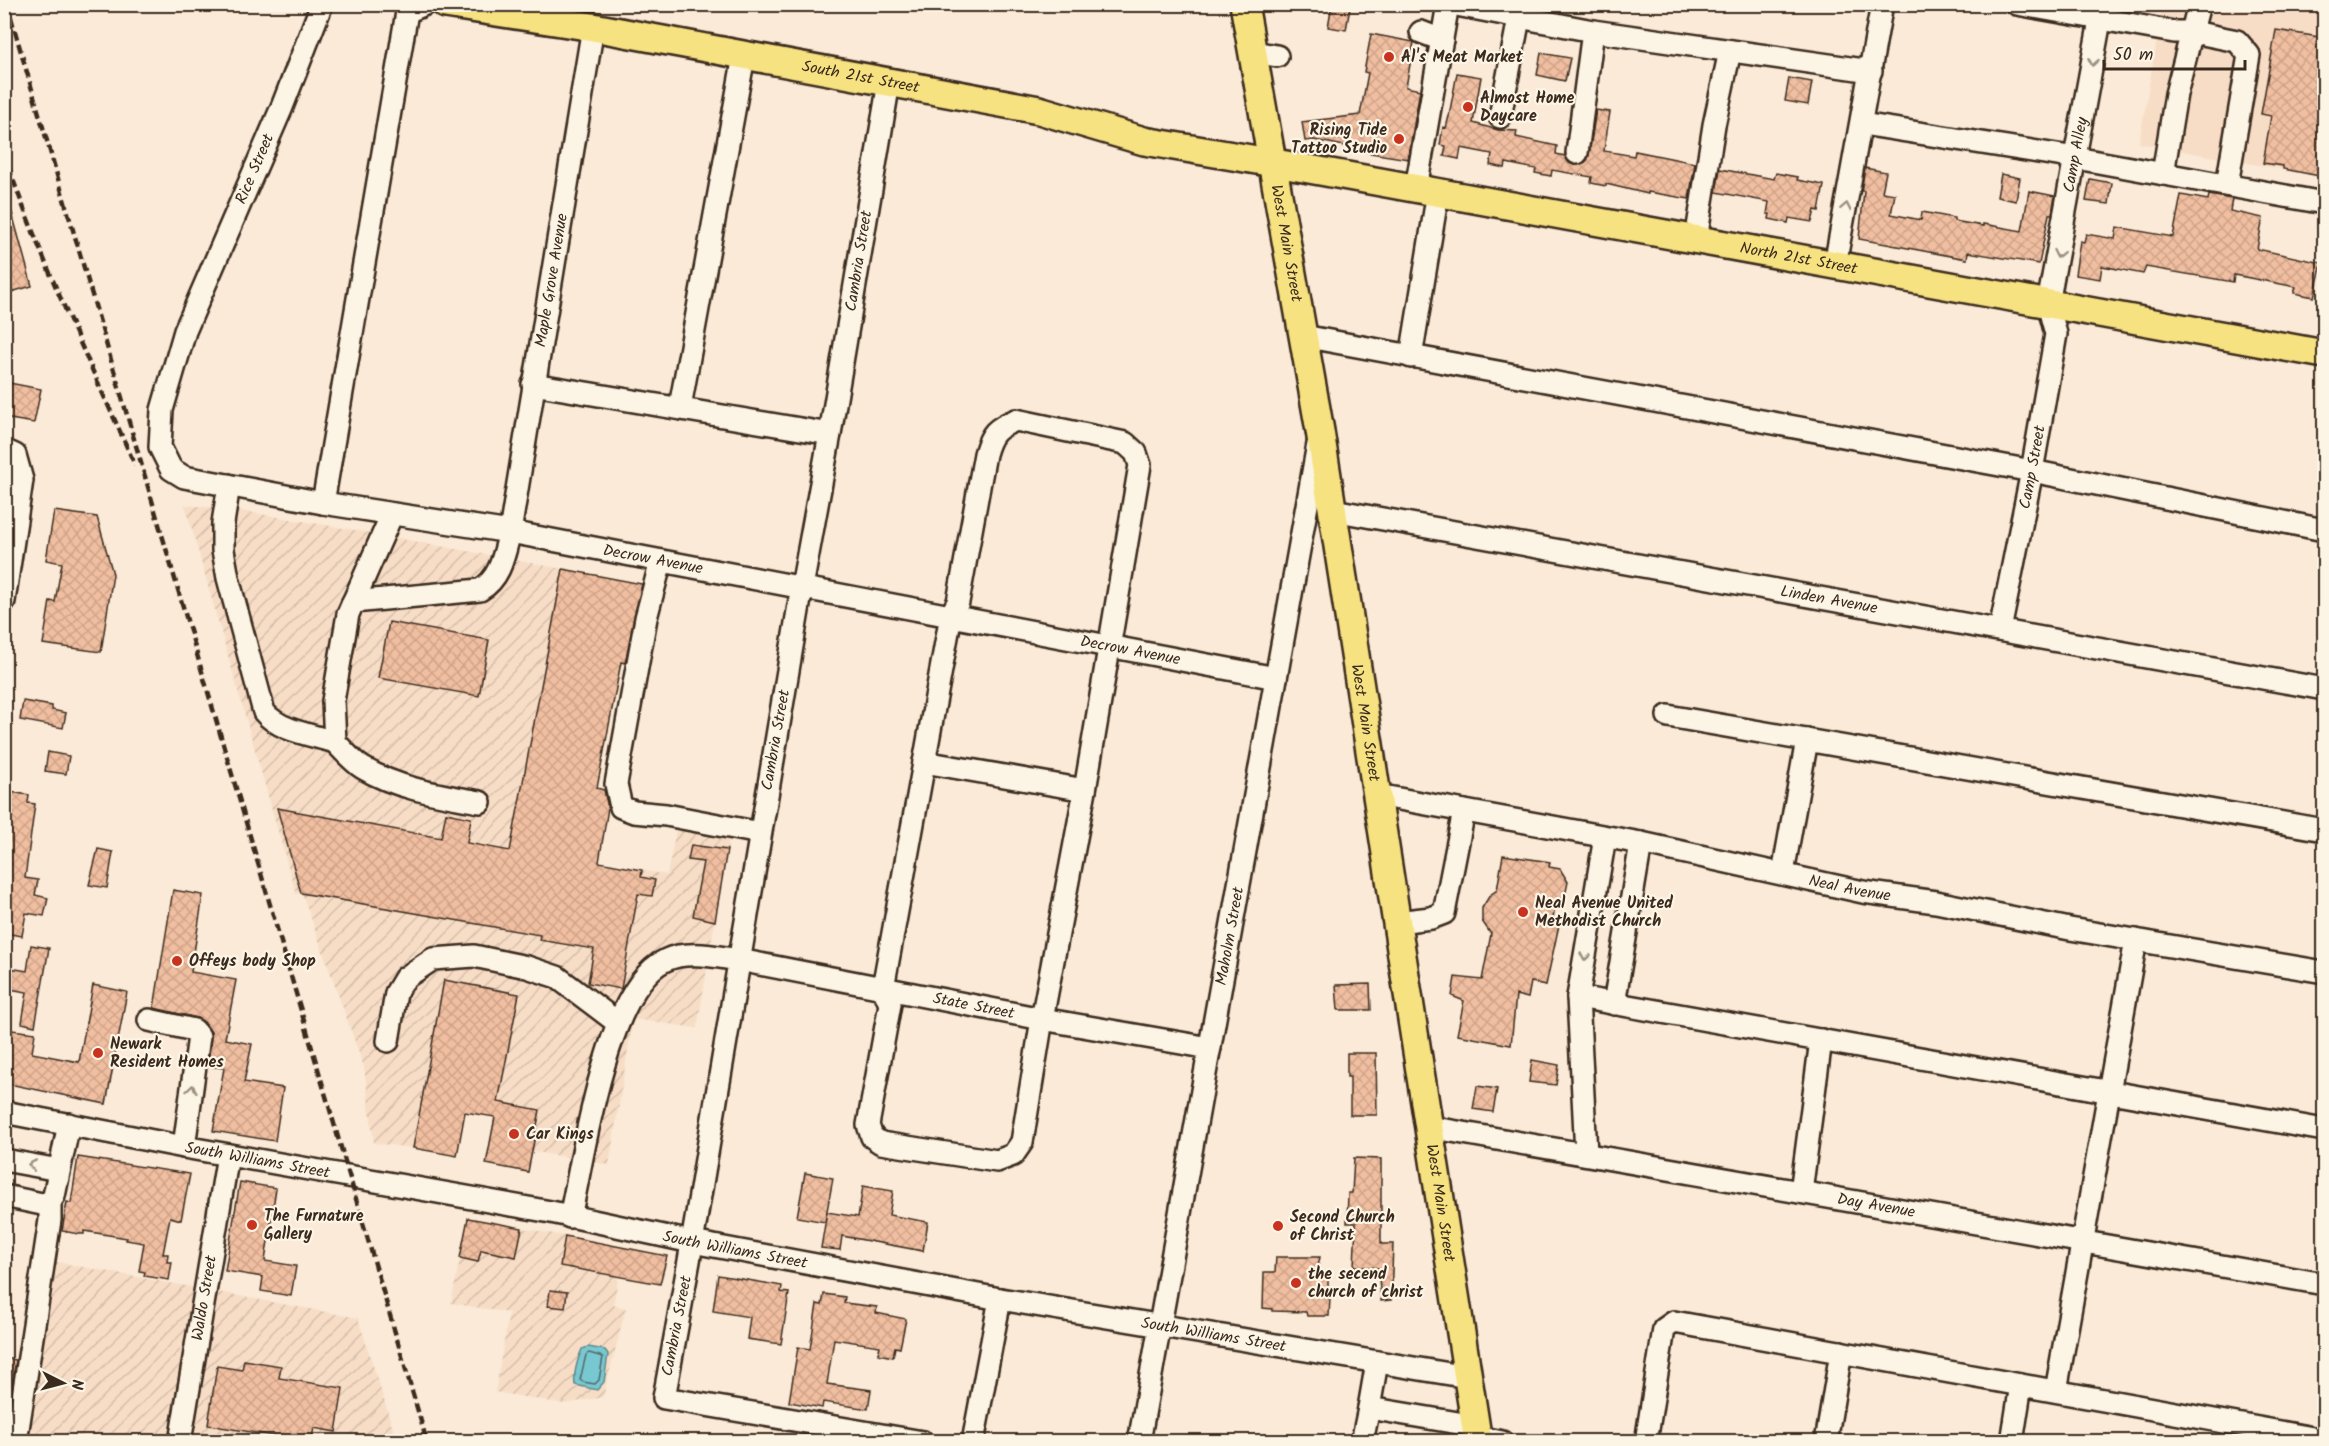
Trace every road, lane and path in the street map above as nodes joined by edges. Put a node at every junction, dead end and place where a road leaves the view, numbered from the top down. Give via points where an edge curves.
1 (322, 4) edge
2 (425, 4) edge
3 (444, 4) edge
4 (1244, 4) edge
5 (1449, 4) edge
6 (1882, 4) edge
7 (2017, 4) edge
8 (2199, 4) edge
9 (2102, 12) edge
10 (1519, 18) junction
11 (593, 27) junction
12 (1593, 31) junction
13 (1420, 32) dead end
14 (2184, 32) junction
15 (1442, 40) junction
16 (1730, 51) junction
17 (744, 56) junction
18 (1871, 70) junction
19 (889, 82) junction
20 (1500, 117) dead end
21 (1862, 124) junction
22 (1577, 153) dead end
23 (2076, 158) junction
24 (1272, 162) junction
25 (2163, 174) junction
26 (2227, 185) junction
27 (1427, 190) junction
28 (2325, 203) edge
29 (1696, 240) junction
30 (1835, 265) junction
31 (2048, 304) junction
32 (185, 331) joint
33 (1303, 336) junction
34 (2325, 354) edge
35 (1411, 357) junction
36 (533, 384) junction
37 (680, 407) junction
38 (1320, 430) junction
39 (830, 434) junction
40 (4, 450) edge
41 (2032, 471) junction
42 (229, 485) junction
43 (323, 503) junction
44 (1333, 510) junction
45 (392, 514) junction
46 (2325, 530) edge
47 (510, 532) junction
48 (661, 561) junction
49 (802, 587) junction
50 (4, 601) edge
51 (353, 602) junction
52 (951, 615) junction
53 (2000, 630) junction
54 (1110, 645) junction
55 (1276, 678) junction
56 (2325, 689) edge
57 (1668, 716) dead end
58 (1807, 740) junction
59 (335, 742) junction
60 (924, 762) junction
61 (1085, 790) junction
62 (1377, 795) junction
63 (480, 802) dead end
64 (1464, 811) junction
65 (2325, 830) edge
66 (760, 833) junction
67 (1605, 837) junction
68 (1641, 843) junction
69 (1784, 873) junction
70 (1397, 922) junction
71 (2136, 940) junction
72 (739, 960) junction
73 (2325, 972) edge
74 (883, 988) junction
75 (1578, 997) junction
76 (1614, 1004) junction
77 (1041, 1019) junction
78 (149, 1020) dead end
79 (618, 1023) junction
80 (1821, 1040) junction
81 (388, 1041) dead end
82 (1209, 1048) junction
83 (2110, 1092) junction
84 (4, 1112) edge
85 (69, 1124) junction
86 (1429, 1127) junction
87 (2325, 1130) edge
88 (184, 1147) junction
89 (1586, 1154) junction
90 (228, 1155) junction
91 (4, 1160) edge
92 (59, 1170) junction
93 (1801, 1192) junction
94 (4, 1196) edge
95 (50, 1202) junction
96 (570, 1217) junction
97 (2083, 1241) junction
98 (692, 1242) junction
99 (2325, 1284) edge
100 (1000, 1299) junction
101 (1160, 1326) junction
102 (1841, 1352) junction
103 (1377, 1362) junction
104 (1468, 1377) junction
105 (2021, 1385) junction
106 (2056, 1391) junction
107 (1369, 1408) junction
108 (1484, 1437) edge
109 (2325, 1440) edge
110 (16, 1442) edge
111 (180, 1442) edge
112 (923, 1442) edge
113 (973, 1442) edge
114 (1139, 1442) edge
115 (1362, 1442) edge
116 (1647, 1442) edge
117 (1826, 1442) edge
118 (2012, 1442) edge

1 - 32 street, Rice Street
2 - 43 street via 407,12
3 - 11 main road, South 21st Street
4 - 24 main road, West Main Street via 1265,54
5 - 10 street
5 - 15 street
6 - 18 street
7 - 9 street
8 - 14 street
9 - 14 street
9 -> 23 street, Camp Alley
10 - 12 street
10 - 20 street
11 - 17 main road, South 21st Street
11 - 36 street, Maple Grove Avenue
12 - 16 street
12 - 22 street
13 - 15 street
14 - 25 street
14 - 26 street via 2237,41 2249,55
15 - 27 street
16 - 18 street
16 - 29 street
17 - 19 main road, South 21st Street
17 - 37 street
18 - 21 street
19 - 24 main road, South 21st Street via 1039,110 1144,141
19 - 39 street, Cambria Street
21 - 23 street
30 -> 21 street
23 - 25 street
23 -> 31 street, Camp Alley
24 - 27 main road, North 21st Street
24 - 33 main road, West Main Street
25 - 26 street
26 - 28 street
27 - 29 main road, North 21st Street
27 - 35 street
29 - 30 main road, North 21st Street
30 - 31 main road, North 21st Street
31 - 34 main road, North 21st Street
31 - 41 street, Camp Street via 2056,334
32 - 42 street, Decrow Avenue via 162,410 160,447 171,469 184,477
33 - 35 street
33 - 38 main road, West Main Street
35 - 41 street
36 - 37 street
36 - 47 street, Maple Grove Avenue
37 - 39 street
38 - 44 main road, West Main Street
38 - 55 street, Maholm Street
39 - 49 street, Cambria Street
40 - 50 street via 15,455 22,480
41 - 46 street
41 - 53 street, Camp Street
42 - 43 street, Decrow Avenue
42 - 59 street via 223,550 264,712 279,724
43 - 45 street, Decrow Avenue
44 - 53 street, Linden Avenue
44 - 62 main road, West Main Street
45 - 47 street, Decrow Avenue
45 - 51 street
47 - 48 street, Decrow Avenue
47 - 51 street, Maple Grove Avenue via 491,584 480,590
48 - 49 street, Decrow Avenue
48 - 66 street via 646,618 616,784 621,807
49 - 52 street, Decrow Avenue
49 - 66 street, Cambria Street
51 - 59 street via 333,701
52 - 54 street, Decrow Avenue
52 - 54 street via 958,602 990,438 1000,426 1016,420 1125,443 1136,453 1140,465 1138,482
52 - 60 street
53 - 56 street, Linden Avenue
54 - 55 street, Decrow Avenue
54 - 61 street
55 - 82 street, Maholm Street
57 - 58 street
58 - 65 street
58 - 69 street
59 - 63 street via 361,767 384,778 430,793
60 - 61 street
60 - 74 street
61 - 77 street
62 - 64 street, Neal Avenue
62 - 70 main road, West Main Street
64 - 67 street, Neal Avenue
64 - 70 street via 1444,913
66 - 72 street, Cambria Street
67 - 68 street, Neal Avenue
67 -> 75 street
68 - 69 street, Neal Avenue
68 - 76 street
69 - 71 street, Neal Avenue via 1863,892
70 - 86 main road, West Main Street
71 - 73 street, Neal Avenue
71 - 83 street
72 - 74 street, State Street
72 - 79 street, State Street via 685,956 663,961 648,971
72 - 98 street, Cambria Street
74 - 77 street, State Street
74 - 77 street via 890,1004 868,1125 872,1137 881,1143 997,1161 1013,1155 1022,1142
75 - 76 street
75 - 89 street
76 - 80 street
77 - 82 street, State Street
88 -> 78 street via 198,1036 194,1030
79 - 81 street via 557,977 474,956 433,959 405,978 396,993
79 - 96 street, State Street via 591,1115
80 - 83 street
80 - 93 street
82 - 101 street, Maholm Street
83 - 87 street
83 - 97 street
84 - 85 street, South Williams Street
85 - 88 street, South Williams Street
85 - 92 street
86 - 89 street, Day Avenue
86 - 104 main road, West Main Street
88 - 90 street, South Williams Street
89 - 93 street, Day Avenue
90 - 96 street, South Williams Street
90 - 111 street, Waldo Street
92 -> 91 street
92 - 95 street
93 - 97 street, Day Avenue
94 - 95 street via 42,1204
95 - 110 street
96 - 98 street, South Williams Street
97 - 99 street, Day Avenue
97 - 106 street
98 - 100 street, South Williams Street
98 - 112 street, Cambria Street via 664,1398
100 - 101 street, South Williams Street
100 - 113 street
101 - 103 street, South Williams Street
101 - 114 street, Maholm Street
102 - 105 street
102 - 116 street via 1674,1322 1664,1329
102 - 117 street
103 - 104 street, South Williams Street
103 - 107 street
104 - 108 main road, West Main Street
105 - 106 street
105 - 118 street
106 - 109 street
107 - 108 street
107 - 115 street

